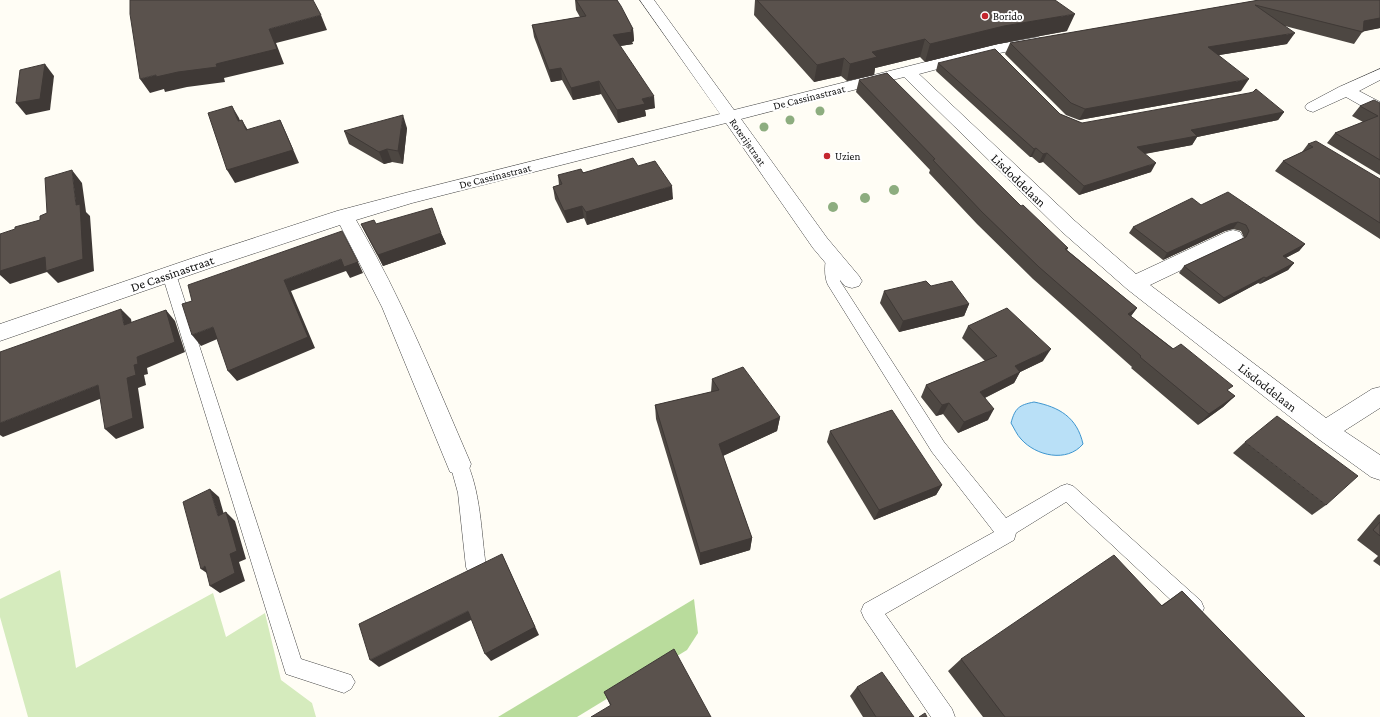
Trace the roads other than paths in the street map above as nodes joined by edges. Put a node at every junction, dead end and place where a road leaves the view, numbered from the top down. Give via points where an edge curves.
1 (647, 0) edge
2 (1058, 39) edge
3 (908, 72) junction
4 (1380, 74) edge
5 (1345, 90) junction
6 (1313, 107) dead end
7 (1380, 109) edge
8 (730, 116) junction
9 (344, 216) junction
10 (1233, 237) dead end
11 (833, 258) junction
12 (169, 274) junction
13 (852, 281) dead end
14 (1134, 284) junction
15 (0, 333) edge
16 (1380, 396) edge
17 (1325, 431) junction
18 (459, 464) joint
19 (1380, 469) edge
20 (1004, 530) junction
21 (476, 567) edge
22 (1209, 623) edge
23 (344, 682) dead end
24 (944, 717) edge

1 - 8 street, Roterijstraat
2 - 3 street, De Cassinastraat via 998,56
3 - 8 street, De Cassinastraat
3 - 14 street, Lisdoddelaan via 1068,226
4 - 5 street
5 - 6 street
5 - 7 street
8 - 9 street, De Cassinastraat
8 - 11 street, Roterijstraat
9 - 12 street, De Cassinastraat
9 - 18 street via 360,241 391,304
10 - 14 street
11 - 13 street, Roterijstraat
11 - 20 lane via 833,281 938,447
12 - 15 street, De Cassinastraat
12 - 23 lane via 293,667
14 - 17 street, Lisdoddelaan
16 - 17 street
17 - 19 street, Lisdoddelaan
18 - 21 lane via 467,493
20 - 22 lane via 1067,492
20 - 24 lane via 1007,534 871,611

